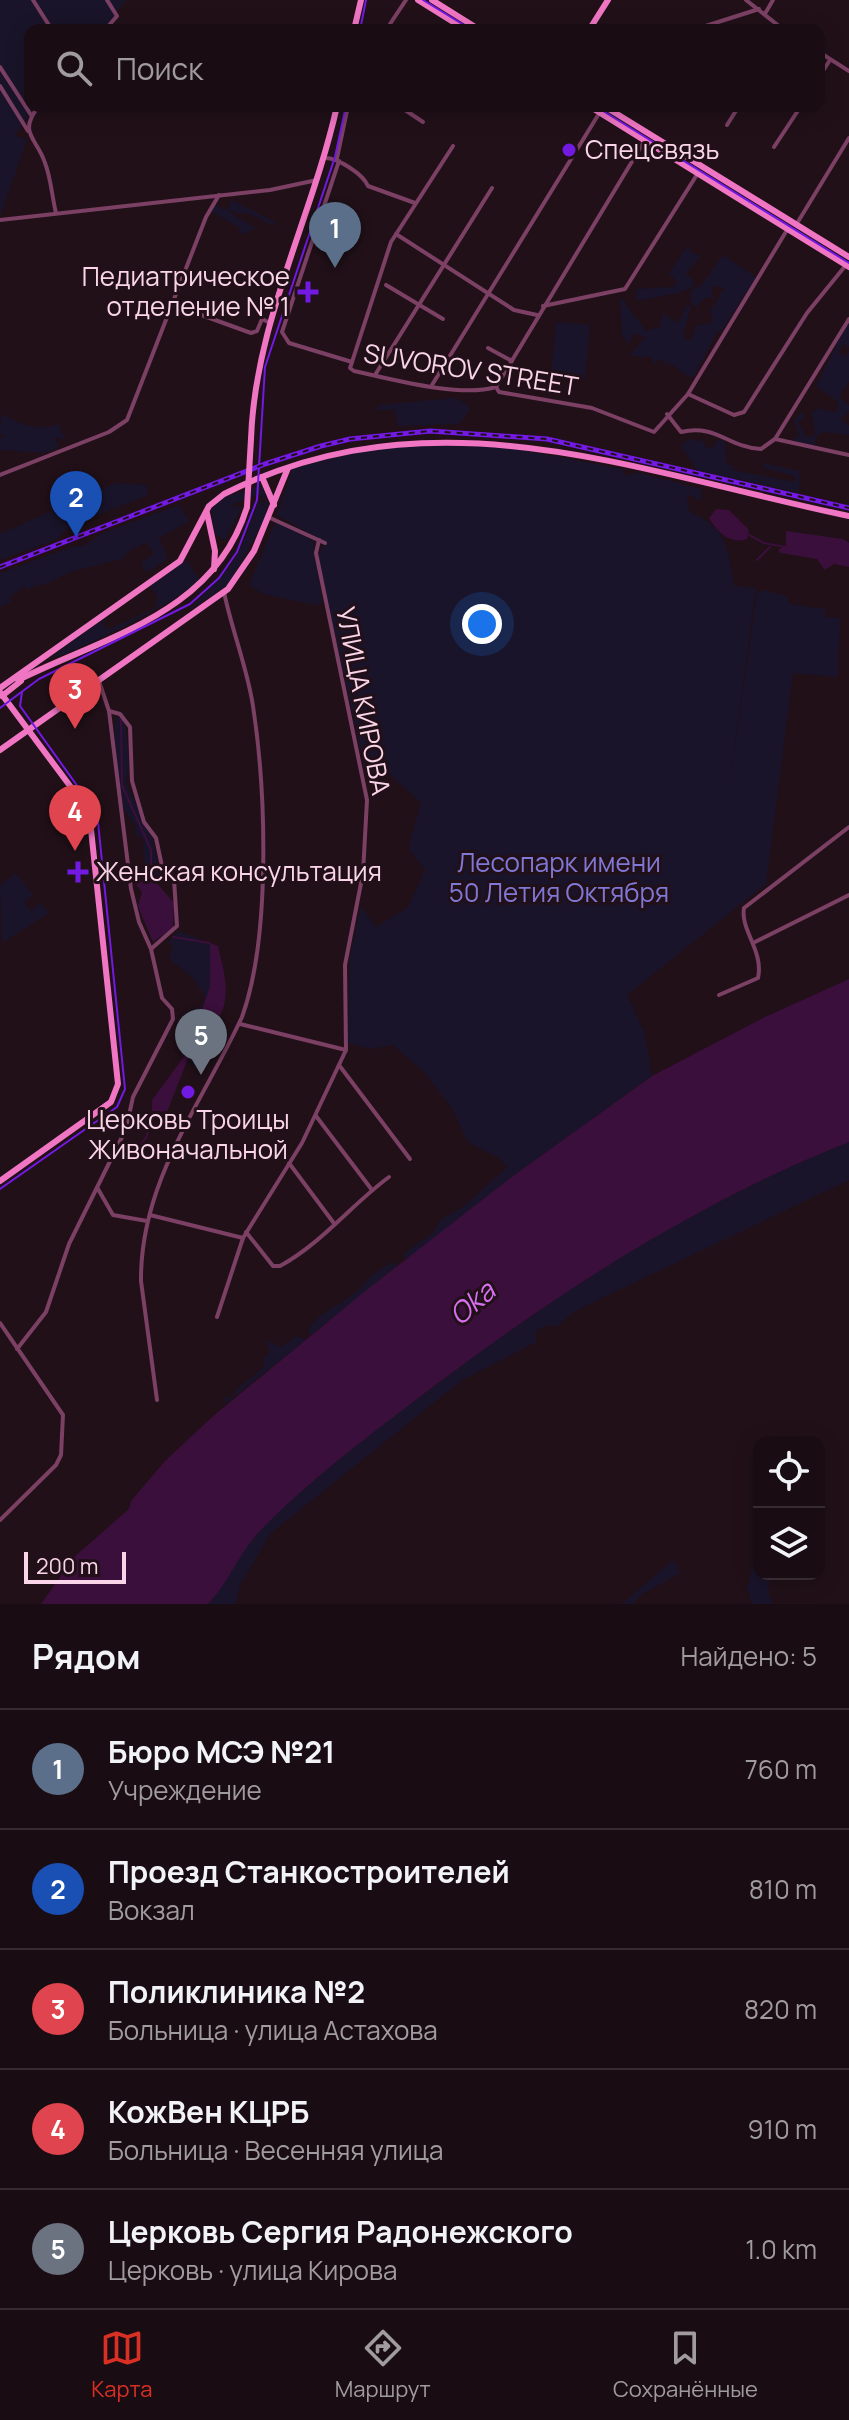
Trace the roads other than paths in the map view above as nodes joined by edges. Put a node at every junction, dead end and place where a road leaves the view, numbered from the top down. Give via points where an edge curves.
1 (33, 0) edge
2 (107, 0) edge
3 (361, 0) edge
4 (406, 0) edge
5 (418, 0) edge
6 (432, 0) edge
7 (608, 0) edge
8 (746, 0) edge
9 (773, 0) edge
10 (759, 9) junction
11 (765, 12) junction
12 (48, 24) edge
13 (110, 24) edge
14 (355, 24) edge
15 (390, 24) edge
16 (456, 24) edge
17 (470, 24) edge
18 (593, 24) edge
19 (712, 24) edge
20 (773, 24) edge
21 (825, 56) edge
22 (830, 60) junction
23 (0, 67) edge
24 (825, 68) edge
25 (849, 71) edge
26 (0, 86) edge
27 (24, 105) edge
28 (28, 112) edge
29 (34, 112) edge
30 (336, 112) edge
31 (347, 112) edge
32 (408, 112) edge
33 (600, 112) edge
34 (606, 112) edge
35 (607, 112) edge
36 (735, 112) edge
37 (797, 112) edge
38 (31, 116) junction
39 (423, 122) dead end
40 (727, 125) dead end
41 (30, 135) junction
42 (849, 138) edge
43 (645, 140) junction
44 (453, 146) dead end
45 (774, 147) dead end
46 (325, 158) junction
47 (338, 160) junction
48 (698, 173) junction
49 (319, 179) junction
50 (492, 188) dead end
51 (219, 195) junction
52 (415, 203) junction
53 (56, 213) junction
54 (0, 220) edge
55 (796, 225) junction
56 (788, 229) junction
57 (396, 234) junction
58 (848, 263) edge
59 (444, 266) junction
60 (386, 285) dead end
61 (487, 293) junction
62 (171, 304) junction
63 (417, 304) junction
64 (543, 306) junction
65 (537, 315) junction
66 (443, 319) dead end
67 (849, 319) edge
68 (270, 323) junction
69 (488, 348) dead end
70 (512, 361) junction
71 (352, 362) junction
72 (375, 375) junction
73 (432, 385) junction
74 (497, 390) junction
75 (688, 394) junction
76 (667, 414) junction
77 (775, 439) junction
78 (849, 455) edge
79 (288, 468) junction
80 (0, 475) edge
81 (262, 477) junction
82 (274, 505) junction
83 (207, 510) junction
84 (849, 516) edge
85 (268, 517) junction
86 (213, 539) junction
87 (319, 540) junction
88 (325, 543) dead end
89 (233, 544) junction
90 (213, 573) junction
91 (224, 592) junction
92 (99, 679) junction
93 (1, 692) edge
94 (109, 711) junction
95 (29, 730) junction
96 (0, 750) edge
97 (849, 827) edge
98 (849, 895) edge
99 (755, 942) junction
100 (151, 949) junction
101 (719, 995) dead end
102 (239, 1024) junction
103 (346, 1050) junction
104 (339, 1065) junction
105 (316, 1116) junction
106 (410, 1159) dead end
107 (289, 1163) junction
108 (389, 1177) dead end
109 (0, 1181) edge
110 (98, 1189) junction
111 (372, 1190) junction
112 (150, 1215) junction
113 (148, 1222) junction
114 (334, 1223) junction
115 (246, 1232) junction
116 (243, 1238) junction
117 (217, 1317) dead end
118 (0, 1323) edge
119 (17, 1349) junction
120 (157, 1400) dead end
121 (0, 1520) edge

1 - 12 street
2 - 13 street via 117,16
3 - 14 main road
4 - 15 street
5 - 16 main road
6 - 17 main road
7 - 18 main road
8 - 10 street
9 - 11 street
10 - 11 street
10 - 19 street
11 - 20 street
21 - 22 street
22 - 24 street
22 - 25 street
23 - 27 street
26 - 41 street
28 - 38 street
29 - 38 street
30 - 46 main road
31 - 47 street
32 - 39 street
33 - 61 street
34 - 43 main road
35 - 55 main road
36 - 40 street
37 - 45 street
38 - 41 street
41 - 53 street via 46,163
42 - 55 street
43 - 48 main road
43 - 64 street
44 - 52 street
46 - 47 street
46 - 49 main road
47 - 52 street via 368,186
47 - 71 street via 282,332 289,343
48 - 56 main road
48 - 64 street via 625,289
49 - 51 street
49 - 68 main road
50 - 59 street
51 - 53 street
51 - 62 street
52 - 57 street
53 - 54 street
55 - 58 main road
56 - 58 main road
56 - 75 street
57 - 59 street
57 - 71 street
58 - 75 street via 807,313 744,412 734,415
59 - 61 street
59 - 63 street
60 - 63 street
61 - 65 street via 514,310
61 - 73 street
62 - 68 street via 251,333 262,319
62 - 80 street via 122,426
63 - 66 street
63 - 72 street
64 - 65 street
65 - 70 street
67 - 77 street
68 - 89 main road, bridge via 256,372 247,507
69 - 70 street
70 - 74 street
71 - 72 street, SUVOROV STREET via 354,371
72 - 73 street, SUVOROV STREET
73 - 74 street, SUVOROV STREET
74 - 76 street, SUVOROV STREET via 592,408 650,432
75 - 76 street
76 - 77 street via 681,432 708,429 733,445 761,449
77 - 78 street
79 - 81 main road
79 - 82 main road
79 - 84 main road via 339,451 385,444 502,443
81 - 82 main road
81 - 83 main road via 224,494
82 - 85 main road
83 - 86 main road
83 - 93 main road via 180,561
85 - 87 street
85 - 91 main road via 247,565
86 - 89 main road
86 - 90 main road
87 - 88 street
87 - 103 street, УЛИЦА КИРОВА via 316,553 367,800 363,873 345,965
89 - 90 main road
90 - 93 main road via 162,612
91 - 92 main road
91 - 102 street via 253,705 259,785 260,925 250,995
92 - 94 street
92 - 95 main road
93 - 95 main road
94 - 100 street via 131,889
94 - 100 street via 120,714 130,727 132,781 144,822 156,838 163,871 174,879 177,926
95 - 96 main road
95 - 109 main road via 90,820 116,1094
97 - 99 street via 748,904 744,919
98 - 99 street
99 - 101 street via 758,978
100 - 110 street via 162,998 173,1019 133,1097 126,1129
102 - 103 street
102 - 112 street via 166,1163
103 - 104 street, УЛИЦА КИРОВА
104 - 105 street, УЛИЦА КИРОВА
104 - 106 street
105 - 107 street, УЛИЦА КИРОВА
105 - 111 street
107 - 114 street
107 - 115 street, УЛИЦА КИРОВА
108 - 111 street
110 - 113 street via 113,1215
110 - 119 street via 69,1244 46,1312
111 - 114 street
112 - 113 street
112 - 116 street
113 - 120 street via 141,1281
114 - 115 street via 278,1267
115 - 116 street, УЛИЦА КИРОВА
116 - 117 street, УЛИЦА КИРОВА
118 - 119 street
119 - 121 street via 63,1415 61,1455

